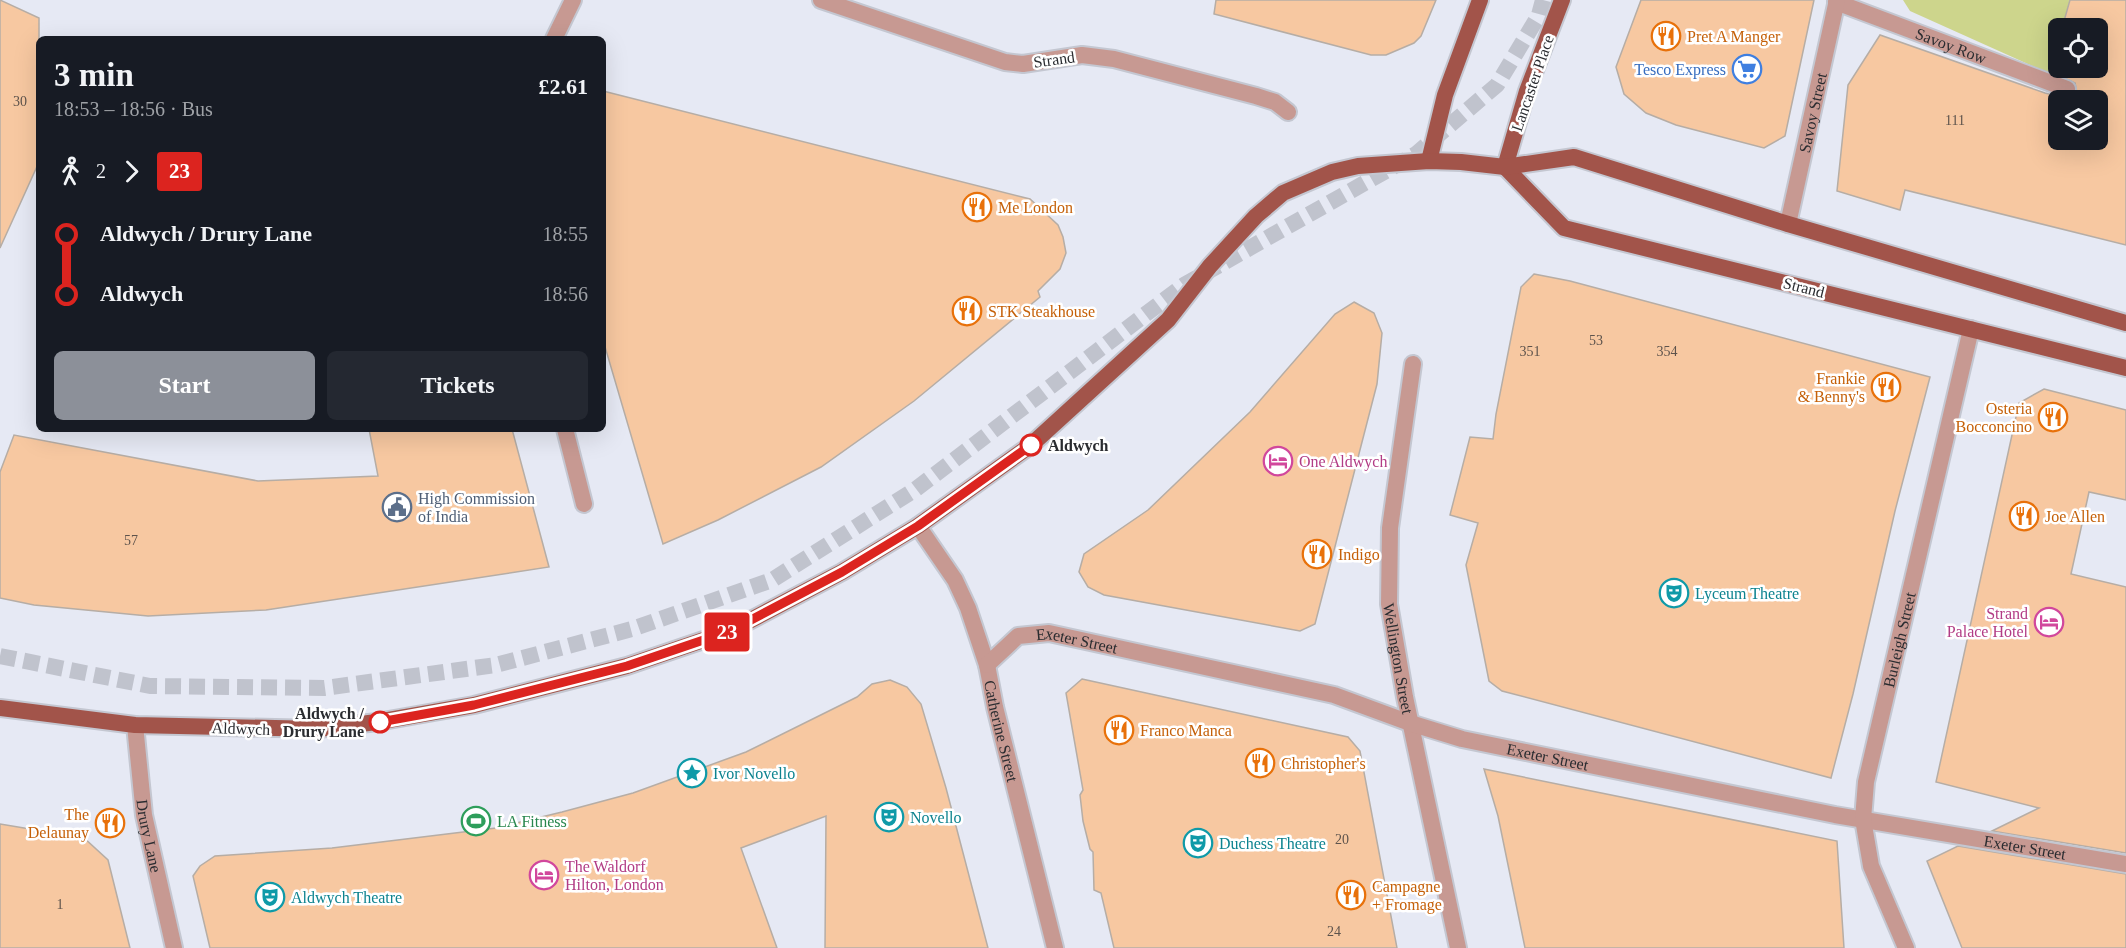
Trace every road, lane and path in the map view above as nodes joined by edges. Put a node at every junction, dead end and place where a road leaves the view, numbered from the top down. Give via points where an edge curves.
1 (573, 0) edge
2 (821, 0) edge
3 (1480, 0) edge
4 (1562, 0) edge
5 (1837, 1) edge
6 (555, 36) edge
7 (2067, 89) dead end
8 (1288, 112) dead end
9 (1430, 161) junction
10 (1505, 167) junction
11 (1788, 224) junction
12 (2126, 323) edge
13 (1971, 329) junction
14 (1413, 364) dead end
15 (2126, 368) edge
16 (566, 432) edge
17 (584, 504) dead end
18 (918, 526) junction
19 (987, 665) junction
20 (0, 708) edge
21 (1410, 723) junction
22 (135, 725) junction
23 (1863, 819) junction
24 (2126, 864) edge
25 (174, 948) edge
26 (1055, 948) edge
27 (1458, 948) edge
28 (1906, 948) edge

1 - 6 street
2 - 8 street, Strand via 1005,62 1023,64 1082,55 1114,58 1257,96
3 - 9 main road via 1445,94
4 - 10 main road, Lancaster Place via 1527,91
5 - 7 street, Savoy Row
5 - 11 street, Savoy Street
9 - 10 main road
9 - 18 main road, Aldwych via 1358,166 1332,172 1283,193 1210,266 1168,320 1031,445
10 - 11 main road via 1574,157
10 - 13 main road, Strand via 1564,228
11 - 12 main road
13 - 15 main road, Strand
13 - 23 street, Burleigh Street via 1866,782
14 - 21 street, Wellington Street via 1390,528 1389,604
16 - 17 street
18 - 19 street, Catherine Street via 955,580
18 - 22 main road, Aldwych via 842,572 730,631 627,666 474,705 318,729
19 - 21 street, Exeter Street via 1018,636 1049,633 1334,695
19 - 26 street, Catherine Street via 994,707
20 - 22 main road, Aldwych
21 - 23 street, Exeter Street via 1462,739
21 - 27 street, Wellington Street
22 - 25 street, Drury Lane via 144,815
23 - 24 street, Exeter Street
23 - 28 street, Burleigh Street via 1871,866

